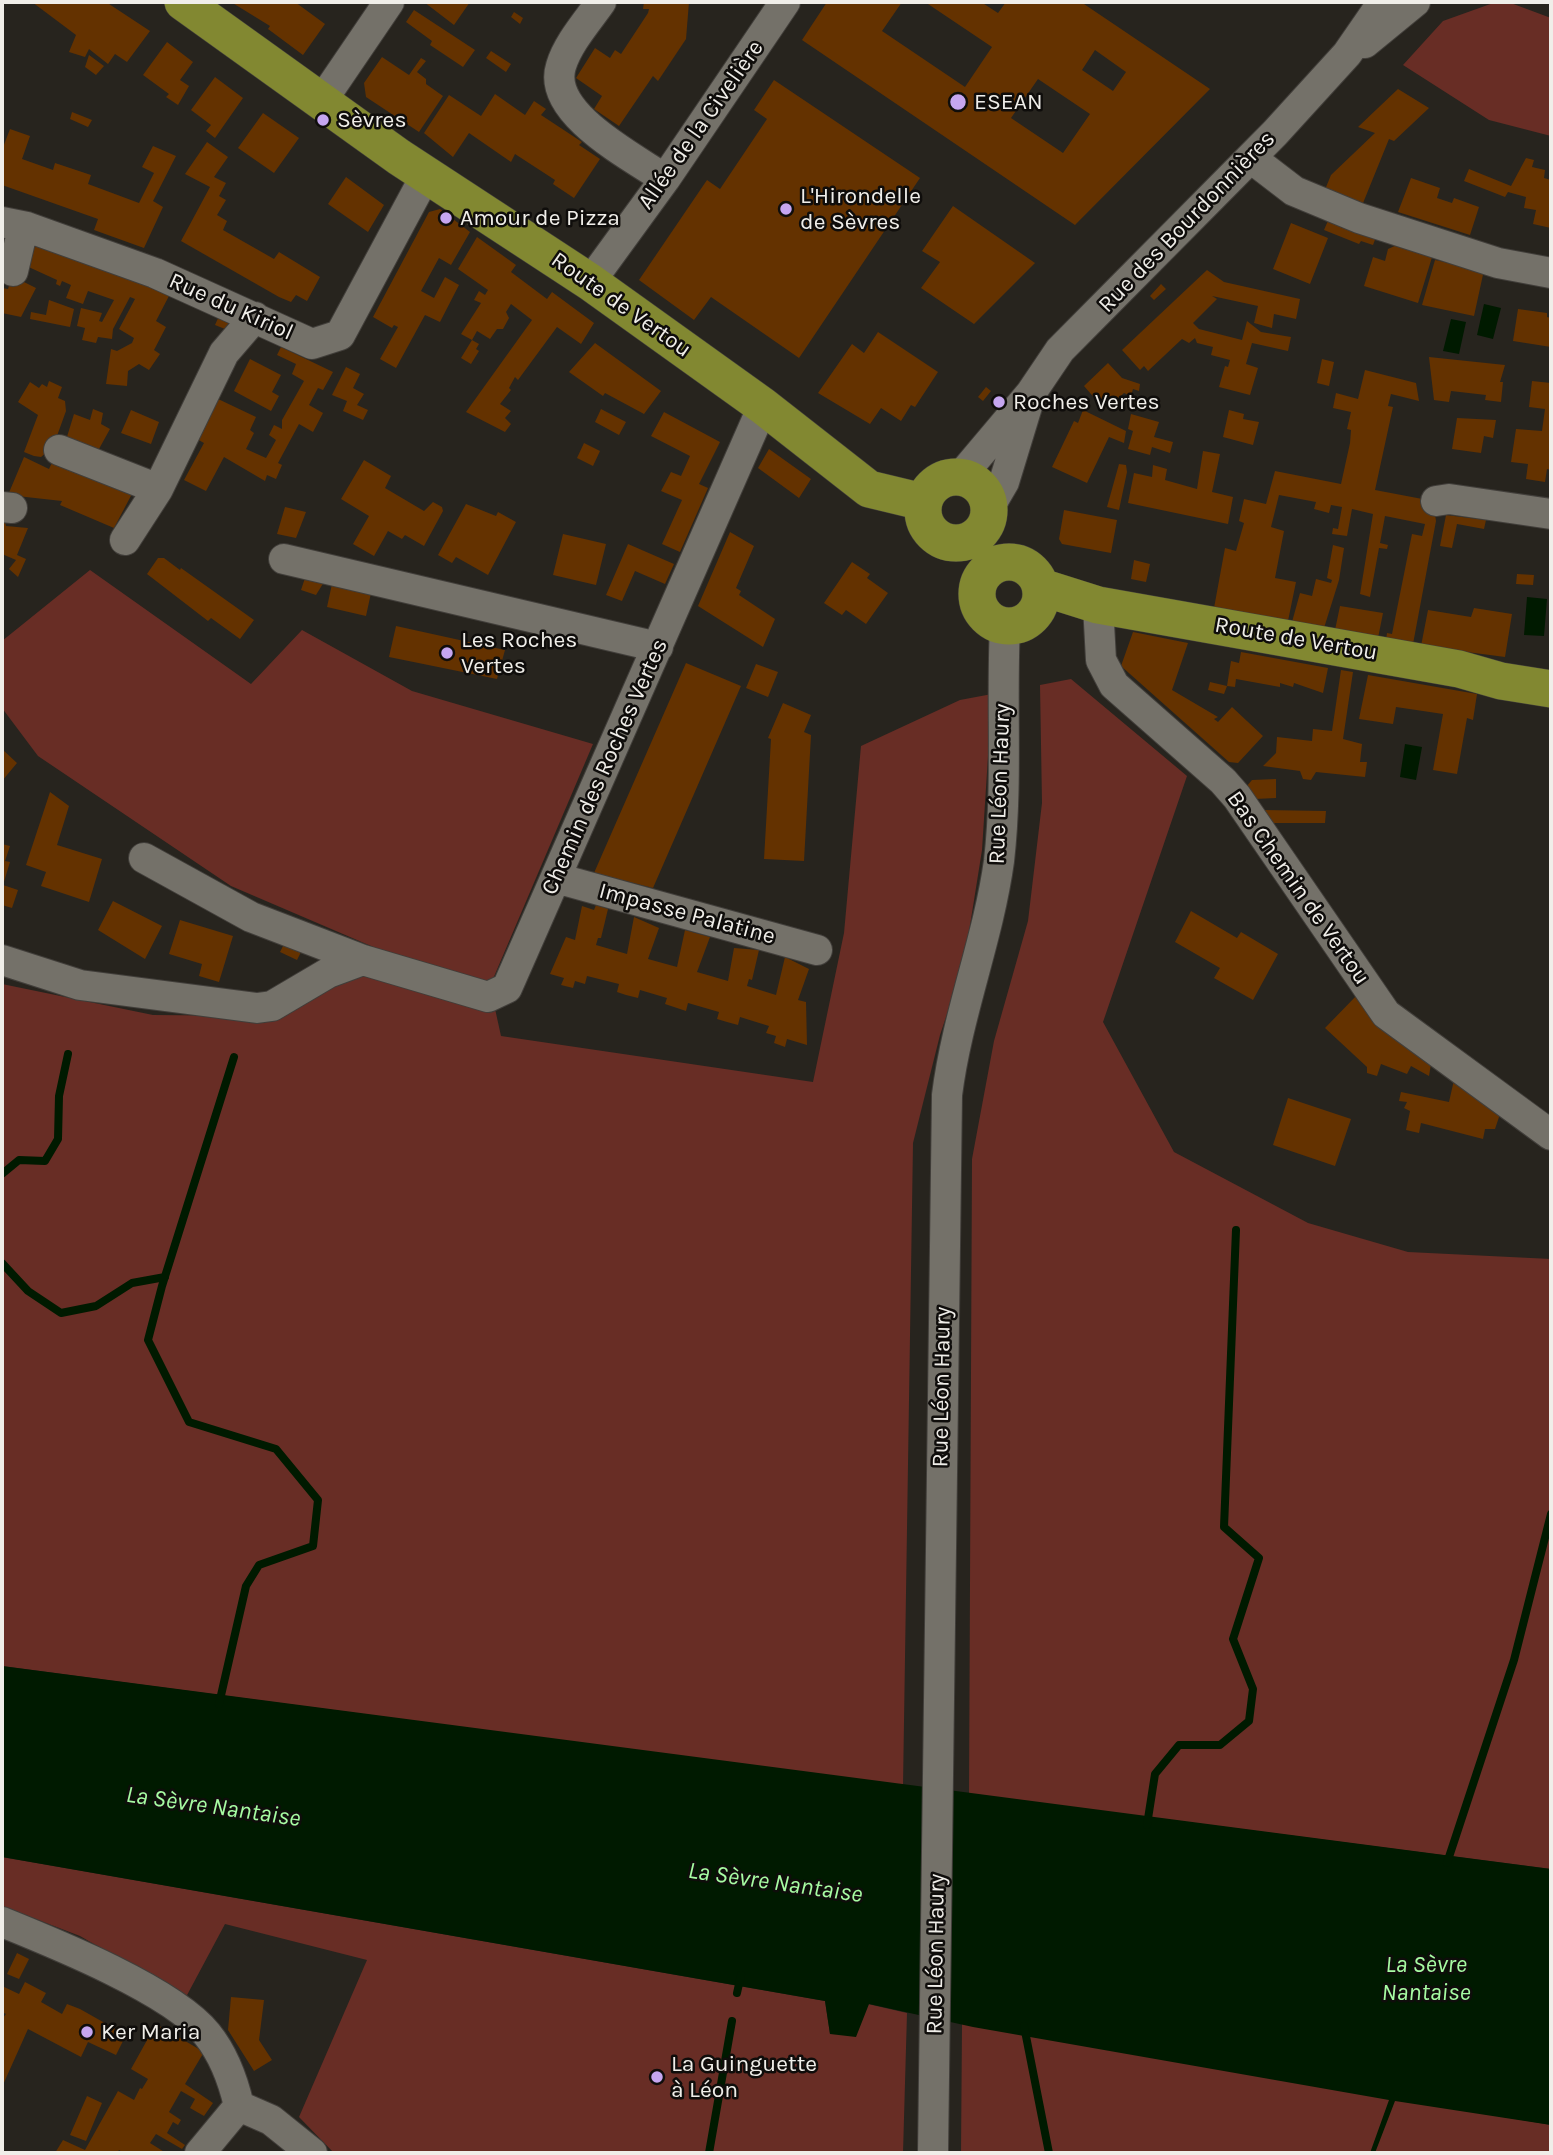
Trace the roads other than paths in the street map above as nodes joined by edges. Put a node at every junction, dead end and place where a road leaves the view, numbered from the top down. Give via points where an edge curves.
1 (183, 2) edge
2 (388, 2) edge
3 (601, 2) edge
4 (785, 2) edge
5 (1383, 2) edge
6 (1415, 2) edge
7 (1347, 54) junction
8 (321, 102) junction
9 (1251, 158) junction
10 (427, 173) junction
11 (665, 179) junction
12 (15, 225) edge
13 (13, 271) dead end
14 (1551, 273) edge
15 (590, 282) junction
16 (255, 317) junction
17 (1031, 393) junction
18 (763, 406) junction
19 (59, 450) dead end
20 (961, 476) junction
21 (158, 489) junction
22 (1436, 501) dead end
23 (923, 502) junction
24 (989, 512) junction
25 (1551, 514) edge
26 (125, 540) dead end
27 (957, 543) junction
28 (284, 559) dead end
29 (1030, 575) junction
30 (978, 587) junction
31 (1098, 606) junction
32 (1005, 626) junction
33 (658, 647) junction
34 (1551, 689) edge
35 (144, 858) dead end
36 (556, 878) junction
37 (817, 950) dead end
38 (2, 960) edge
39 (363, 960) junction
40 (1551, 1135) edge
41 (2, 1922) edge
42 (239, 2106) junction
43 (200, 2153) edge
44 (312, 2153) edge
45 (933, 2153) edge

1 - 8 main road, Route de Vertou
2 - 8 street
3 - 11 street via 560,67 565,101 578,118
4 - 11 street, Allée de la Civelière
5 - 7 street, Rue des Bourdonnières
6 - 7 street, Rue des Bourdonnières
7 - 9 street, Rue des Bourdonnières
8 - 10 main road, Route de Vertou
9 - 14 street via 1294,191 1359,218 1498,263
9 - 17 street, Rue des Bourdonnières via 1060,350
10 - 15 main road, Route de Vertou
10 - 16 street, Rue du Kiriol via 340,335 312,344
11 - 15 street, Allée de la Civelière
12 - 13 street, Rue du Kiriol via 20,240
12 - 16 street, Rue du Kiriol via 155,273
15 - 18 main road, Route de Vertou
16 - 21 street via 224,353
17 - 20 street, Rue des Bourdonnières
17 - 24 street, Rue des Bourdonnières via 1004,482
18 - 23 main road, Route de Vertou via 869,489
18 - 33 street, Chemin des Roches Vertes
19 - 21 street
20 - 23 main road via 933,485
20 - 24 main road via 981,486
21 - 26 street
22 - 25 street via 1450,499
23 - 27 main road via 930,531 937,538
24 - 27 main road via 977,536
24 - 29 main road
27 - 30 main road
28 - 33 street
29 - 30 main road via 1005,562 983,575
29 - 31 main road, Route de Vertou
29 - 32 main road via 1042,597 1034,615 1026,622
30 - 32 main road via 981,611
31 - 34 main road, Route de Vertou
31 - 40 street, Bas Chemin de Vertou via 1101,660 1114,685 1223,780 1386,1014
32 - 45 street, Rue Léon Haury via 999,861 956,1039 946,1125
33 - 36 street, Chemin des Roches Vertes
35 - 39 street, Chemin des Roches Vertes via 251,917
36 - 37 street, Impasse Palatine
36 - 39 street, Chemin des Roches Vertes via 507,988 499,994 488,997
38 - 39 street via 80,985 257,1008 272,1006 328,973
41 - 42 street via 83,1957 195,2021 222,2057
42 - 43 street
42 - 44 street via 271,2120

